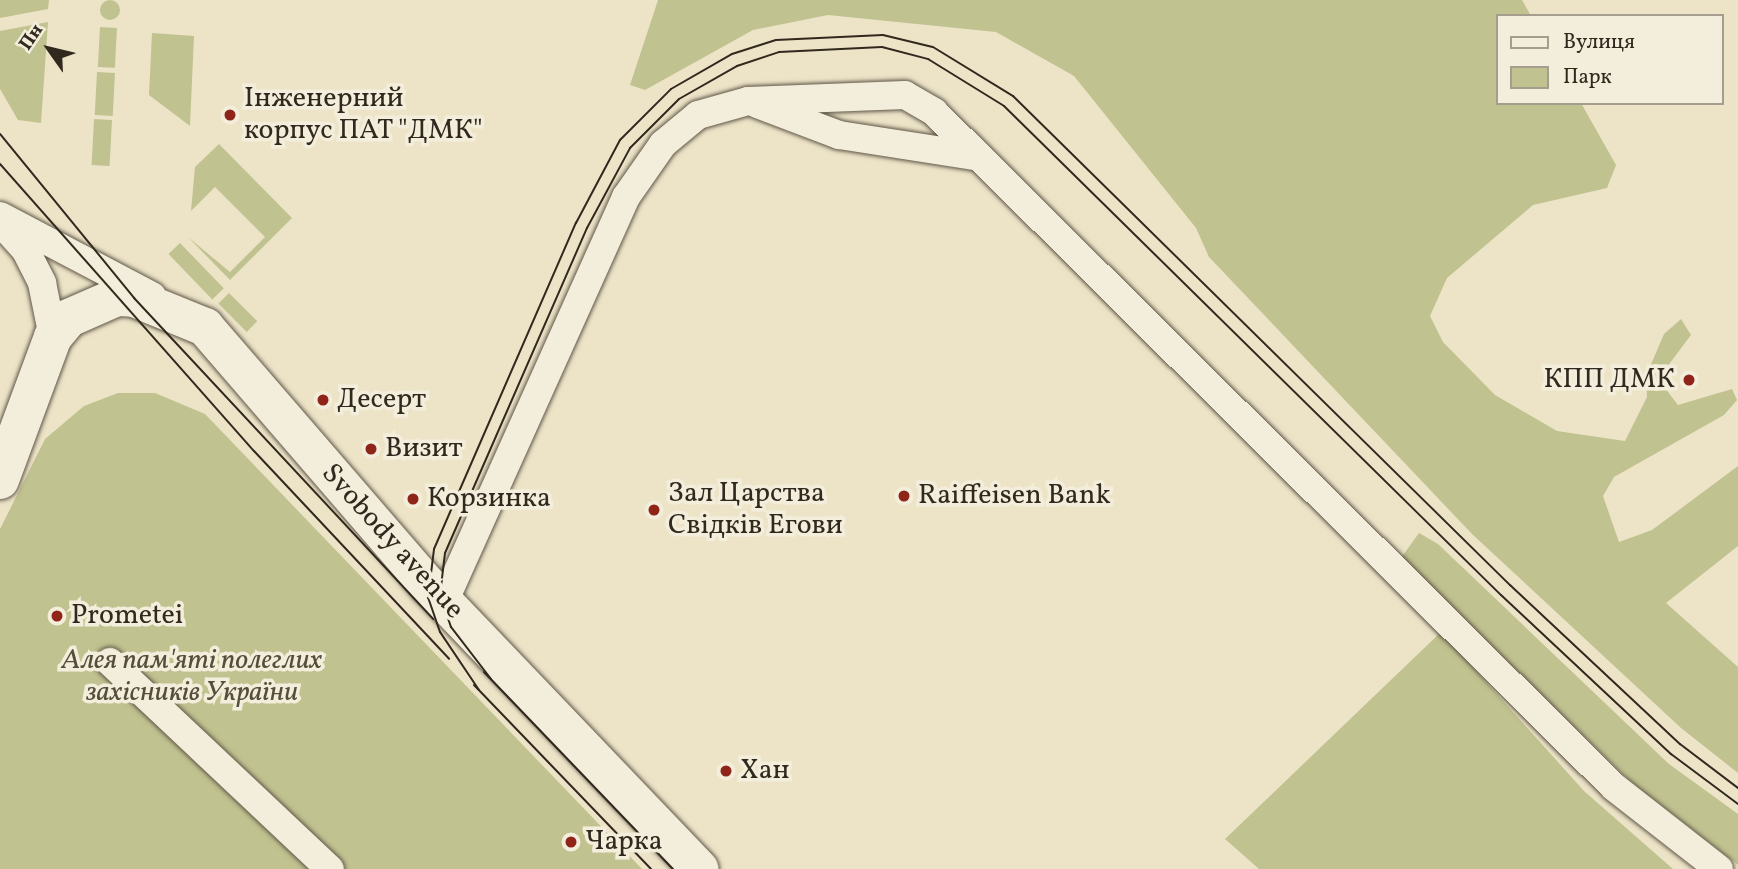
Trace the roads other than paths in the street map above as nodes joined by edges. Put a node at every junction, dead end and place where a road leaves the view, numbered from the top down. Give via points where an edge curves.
1 (748, 101) junction
2 (975, 156) junction
3 (0, 216) edge
4 (0, 222) edge
5 (60, 251) junction
6 (205, 327) junction
7 (53, 337) junction
8 (0, 480) edge
9 (444, 602) junction
10 (110, 662) dead end
11 (330, 869) edge
12 (699, 869) edge
13 (1719, 869) edge

1 - 2 street via 839,135
1 - 2 street via 905,95 934,112
1 - 9 street via 698,115 663,144 626,197
2 - 13 street via 1368,537 1614,787
3 - 5 street, Svobody avenue
4 - 7 street via 26,251 42,283
5 - 6 street, Svobody avenue
5 - 7 street
6 - 7 main road via 117,297 69,318
6 - 9 main road, Svobody avenue
7 - 8 main road
9 - 12 main road, Svobody avenue
10 - 11 street

